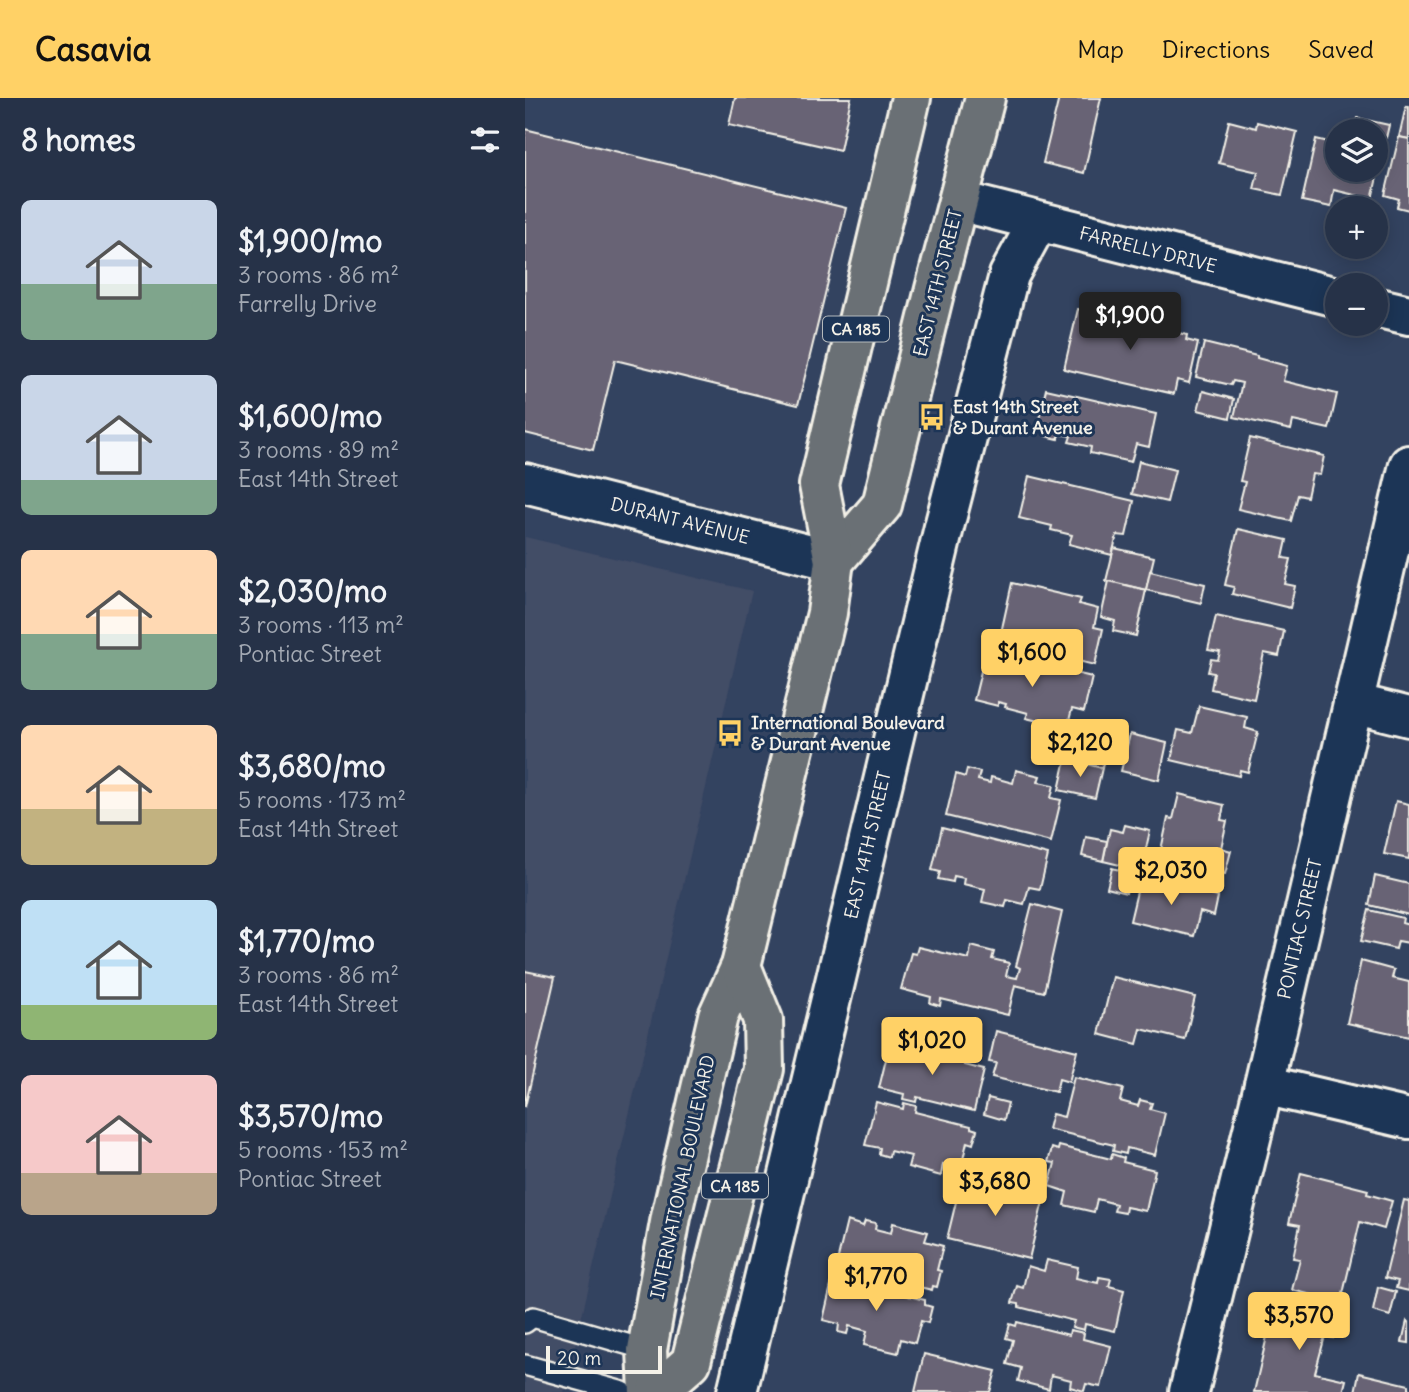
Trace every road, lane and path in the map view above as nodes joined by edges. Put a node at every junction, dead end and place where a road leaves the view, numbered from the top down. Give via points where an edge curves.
1 (911, 98) edge
2 (985, 98) edge
3 (959, 201) junction
4 (1038, 222) junction
5 (1325, 294) edge
6 (1388, 310) edge
7 (1409, 315) edge
8 (1409, 465) edge
9 (525, 483) edge
10 (834, 561) junction
11 (1353, 703) junction
12 (1409, 717) edge
13 (741, 966) junction
14 (1264, 1085) junction
15 (1409, 1119) edge
16 (525, 1323) edge
17 (647, 1350) junction
18 (525, 1365) edge
19 (623, 1392) edge
20 (649, 1392) edge
21 (657, 1392) edge
22 (737, 1392) edge
23 (1189, 1392) edge

1 - 10 main road, CA 185 via 819,485
2 - 3 main road, EAST 14TH STREET
3 - 4 street, FARRELLY DRIVE
3 - 10 main road, EAST 14TH STREET via 883,505
4 - 5 street, FARRELLY DRIVE
4 - 22 street, EAST 14TH STREET via 1009,275 944,527
6 - 7 street
8 - 11 street, PONTIAC STREET
9 - 10 street, DURANT AVENUE
10 - 13 main road, INTERNATIONAL BOULEVARD / CA 185 via 827,613
11 - 12 street
11 - 14 street, PONTIAC STREET
13 - 17 main road, INTERNATIONAL BOULEVARD / CA 185 via 718,1016 671,1217
13 - 21 main road, CA 185 via 763,1020 764,1069 691,1362
14 - 15 street
14 - 23 street, PONTIAC STREET
16 - 17 lane via 533,1317
17 - 20 main road, INTERNATIONAL BOULEVARD / CA 185
18 - 19 lane

